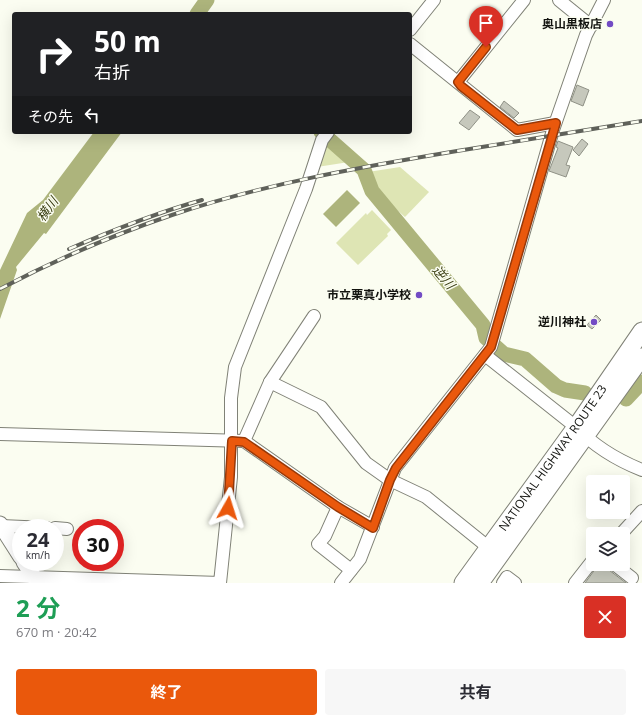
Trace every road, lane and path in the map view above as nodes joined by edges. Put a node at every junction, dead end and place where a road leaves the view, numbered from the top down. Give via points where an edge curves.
1 (434, 0) edge
2 (524, 0) edge
3 (559, 0) edge
4 (604, 0) edge
5 (591, 26) junction
6 (412, 28) edge
7 (412, 46) edge
8 (458, 82) junction
9 (556, 123) junction
10 (325, 135) edge
11 (314, 316) dead end
12 (642, 332) edge
13 (490, 347) junction
14 (642, 357) edge
15 (270, 382) junction
16 (581, 432) junction
17 (0, 434) edge
18 (238, 441) junction
19 (642, 470) edge
20 (390, 480) junction
21 (338, 507) junction
22 (642, 512) edge
23 (1, 525) edge
24 (12, 526) edge
25 (628, 527) edge
26 (373, 528) junction
27 (12, 543) edge
28 (483, 543) dead end
29 (586, 569) edge
30 (351, 570) junction
31 (30, 571) edge
32 (623, 571) edge
33 (0, 576) edge
34 (632, 578) dead end
35 (36, 580) edge
36 (341, 583) edge
37 (463, 583) edge
38 (480, 583) edge
39 (503, 583) edge
40 (515, 583) edge
41 (575, 583) edge

1 - 6 street
2 - 8 street
3 - 5 street
4 - 5 street
5 - 9 street
7 - 8 street
8 - 9 street via 517,130
9 - 13 street
10 - 18 street via 235,367 232,398
11 - 15 street
12 - 16 highway, NATIONAL HIGHWAY ROUTE 23
13 - 16 street
13 - 20 street via 421,433
14 - 16 highway, NATIONAL HIGHWAY ROUTE 23
15 - 18 street
15 - 20 street via 320,407 356,448 359,456
16 - 19 street via 613,457
16 - 37 highway, NATIONAL HIGHWAY ROUTE 23
16 - 38 highway, NATIONAL HIGHWAY ROUTE 23
17 - 18 street
18 - 21 street
18 - 35 street via 231,477 220,583
20 - 26 street
20 - 28 street via 426,497
21 - 26 street
21 - 30 street via 325,536 318,544
22 - 25 street
23 - 24 street
23 - 27 main road
26 - 30 street via 360,559
29 - 41 street
30 - 36 street
31 - 35 main road
32 - 34 street
33 - 35 street
39 - 40 street via 507,577

